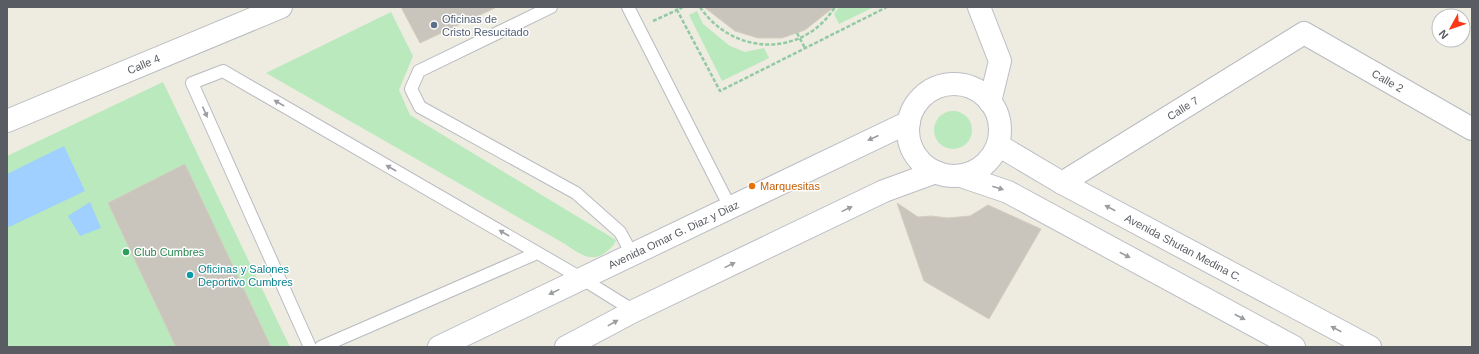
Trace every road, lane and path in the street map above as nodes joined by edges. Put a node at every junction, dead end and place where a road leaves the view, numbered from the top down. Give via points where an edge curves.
1 (281, 7) edge
2 (551, 7) edge
3 (628, 7) edge
4 (683, 7) edge
5 (700, 7) edge
6 (835, 7) edge
7 (887, 7) edge
8 (979, 7) edge
9 (677, 8) edge
10 (638, 27) junction
11 (797, 33) dead end
12 (1304, 33) joint
13 (800, 38) junction
14 (805, 48) junction
15 (990, 102) junction
16 (7, 121) edge
17 (909, 122) junction
18 (1472, 129) edge
19 (998, 145) junction
20 (936, 172) junction
21 (961, 176) junction
22 (1062, 183) junction
23 (730, 207) junction
24 (537, 253) junction
25 (632, 254) junction
26 (581, 278) junction
27 (634, 312) junction
28 (581, 344) edge
29 (310, 347) edge
30 (320, 347) edge
31 (439, 347) edge
32 (1294, 347) edge
33 (1370, 347) edge

1 - 16 street, Calle 4
2 - 25 lane via 419,71 411,89 420,107 576,193 620,232
3 - 10 lane
4 - 9 path
5 - 13 path via 722,31 740,40 767,45
6 - 13 path via 816,29
7 - 14 path
8 - 15 street via 1000,61
9 - 10 path
9 - 14 path via 720,90
10 - 23 lane
11 - 13 path
12 - 18 street, Calle 2
12 - 22 street, Calle 7
13 - 14 path
15 - 17 street via 972,88 945,85 932,89 921,98 913,109
15 - 19 street via 1000,122
17 - 20 street via 909,138 914,152 924,164
17 -> 23 street, Avenida Omar G. Diaz y Diaz
19 - 21 street via 990,160 977,170
19 - 22 street, Avenida Shutan Medina C.
20 - 21 street
27 -> 20 street via 884,191
21 -> 32 street via 1008,192
33 -> 22 street, Avenida Shutan Medina C.
23 - 25 street, Avenida Omar G. Diaz y Diaz
24 - 26 lane
24 -> 29 lane via 223,71 192,83
24 - 30 lane
25 - 26 street, Avenida Omar G. Diaz y Diaz
26 - 27 lane
26 -> 31 street, Avenida Omar G. Diaz y Diaz
28 -> 27 street

